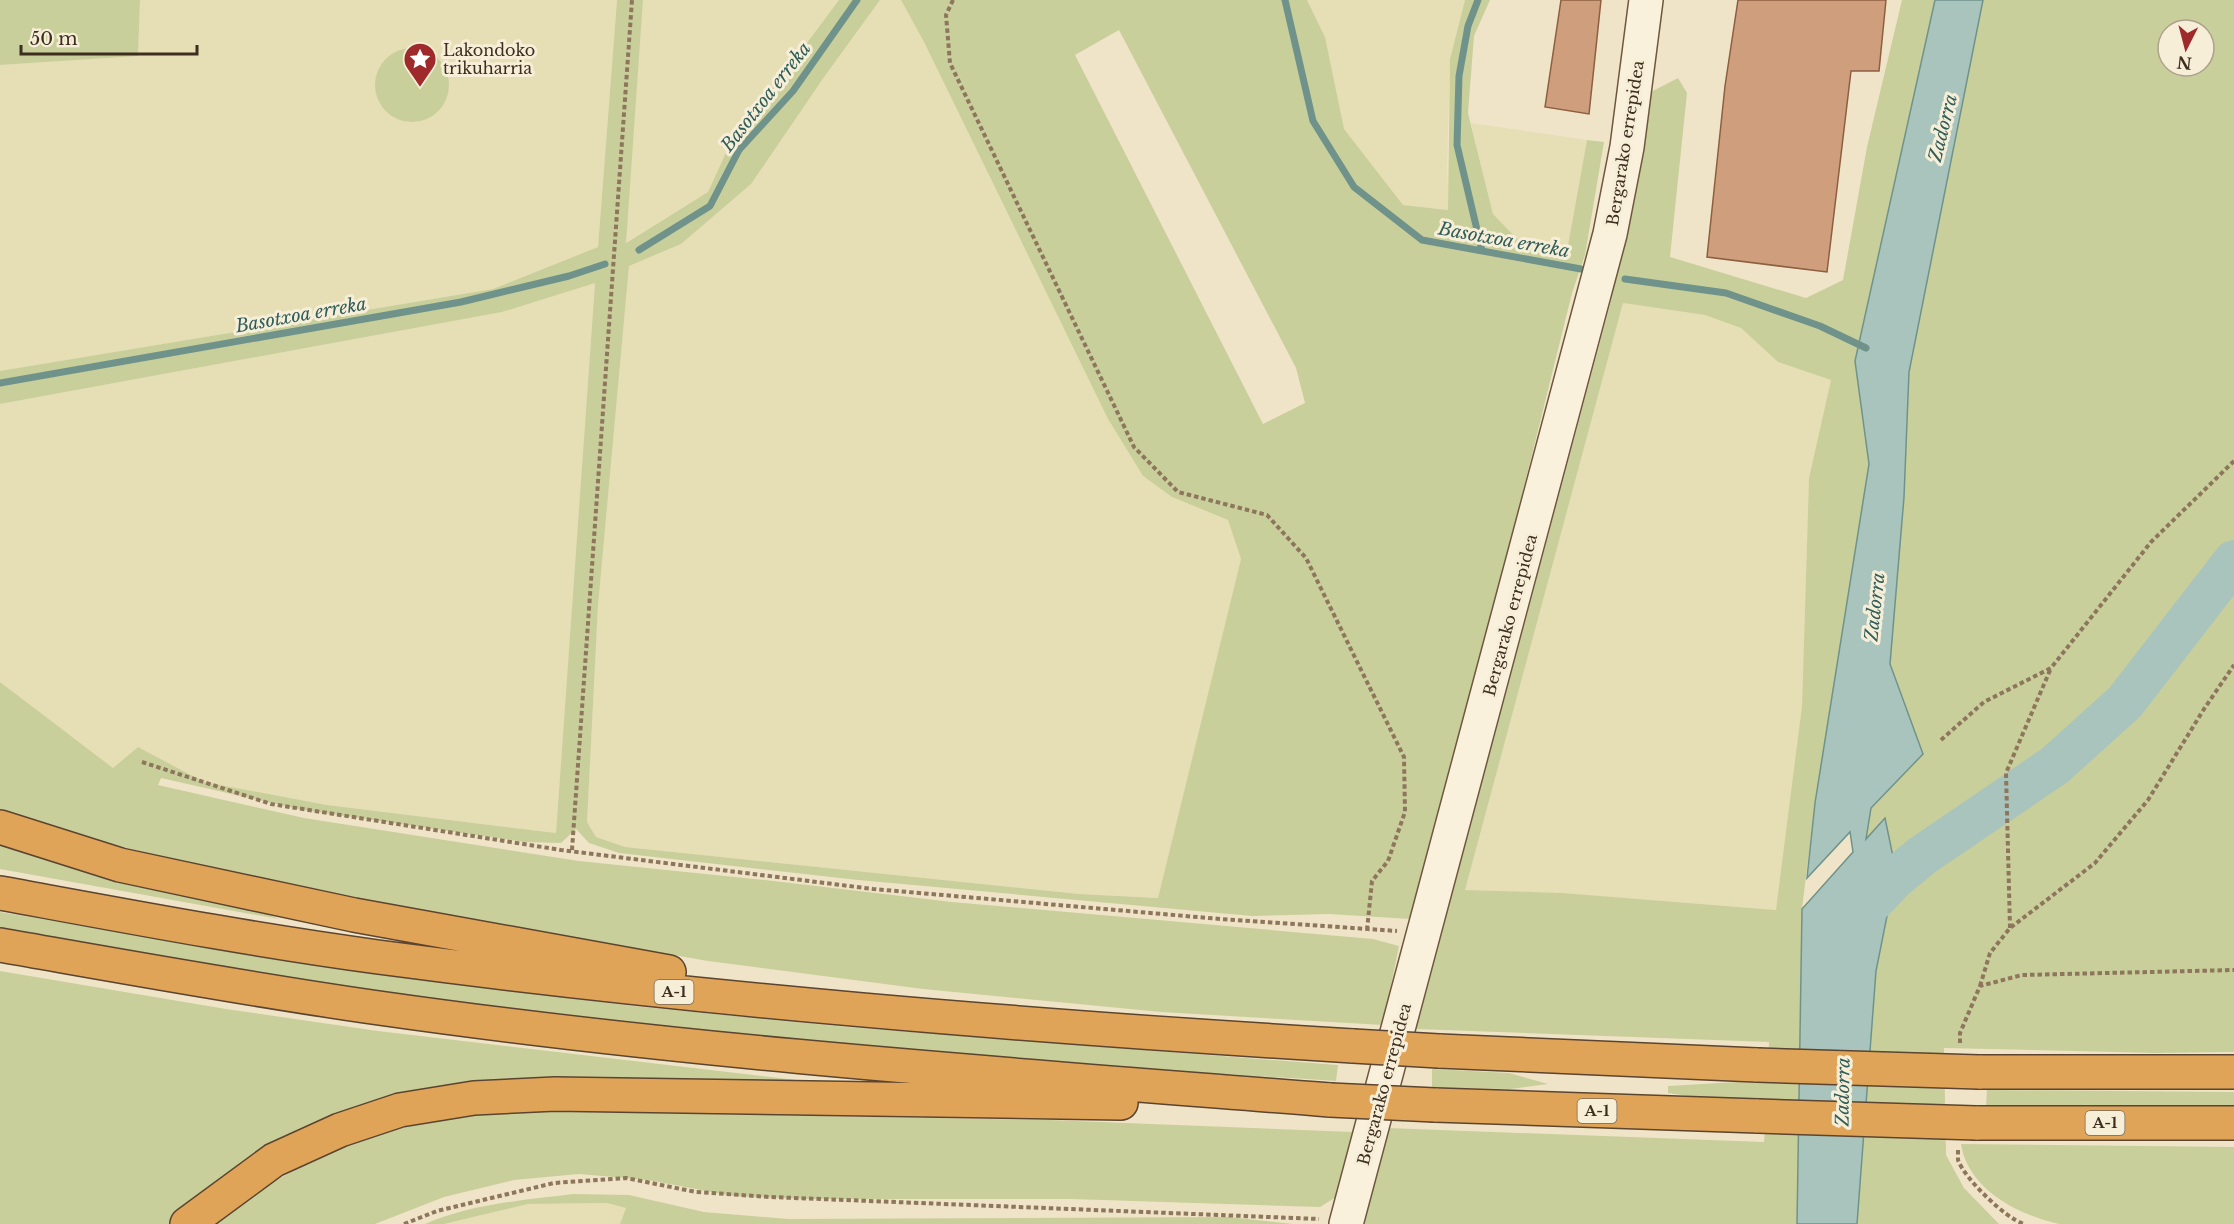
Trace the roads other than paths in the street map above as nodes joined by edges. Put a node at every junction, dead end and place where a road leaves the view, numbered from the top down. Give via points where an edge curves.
1 (1646, 0) edge
2 (0, 827) edge
3 (0, 893) edge
4 (0, 945) edge
5 (904, 1015) junction
6 (2234, 1072) edge
7 (1330, 1100) junction
8 (2234, 1123) edge
9 (1347, 1222) edge
10 (187, 1224) edge

1 - 9 street, Bergarako errepidea via 1627,147 1610,234
2 - 5 highway via 120,865 354,915
3 - 5 highway, A-1 via 374,956 617,987
4 - 7 highway, A-1 via 379,1008 601,1035 879,1064
5 - 6 highway, A-1, bridge via 1353,1046 1757,1065 1979,1072
7 - 8 highway, A-1, bridge via 1976,1123
7 - 10 highway via 1111,1103 555,1094 474,1098 400,1110 340,1130 274,1160

